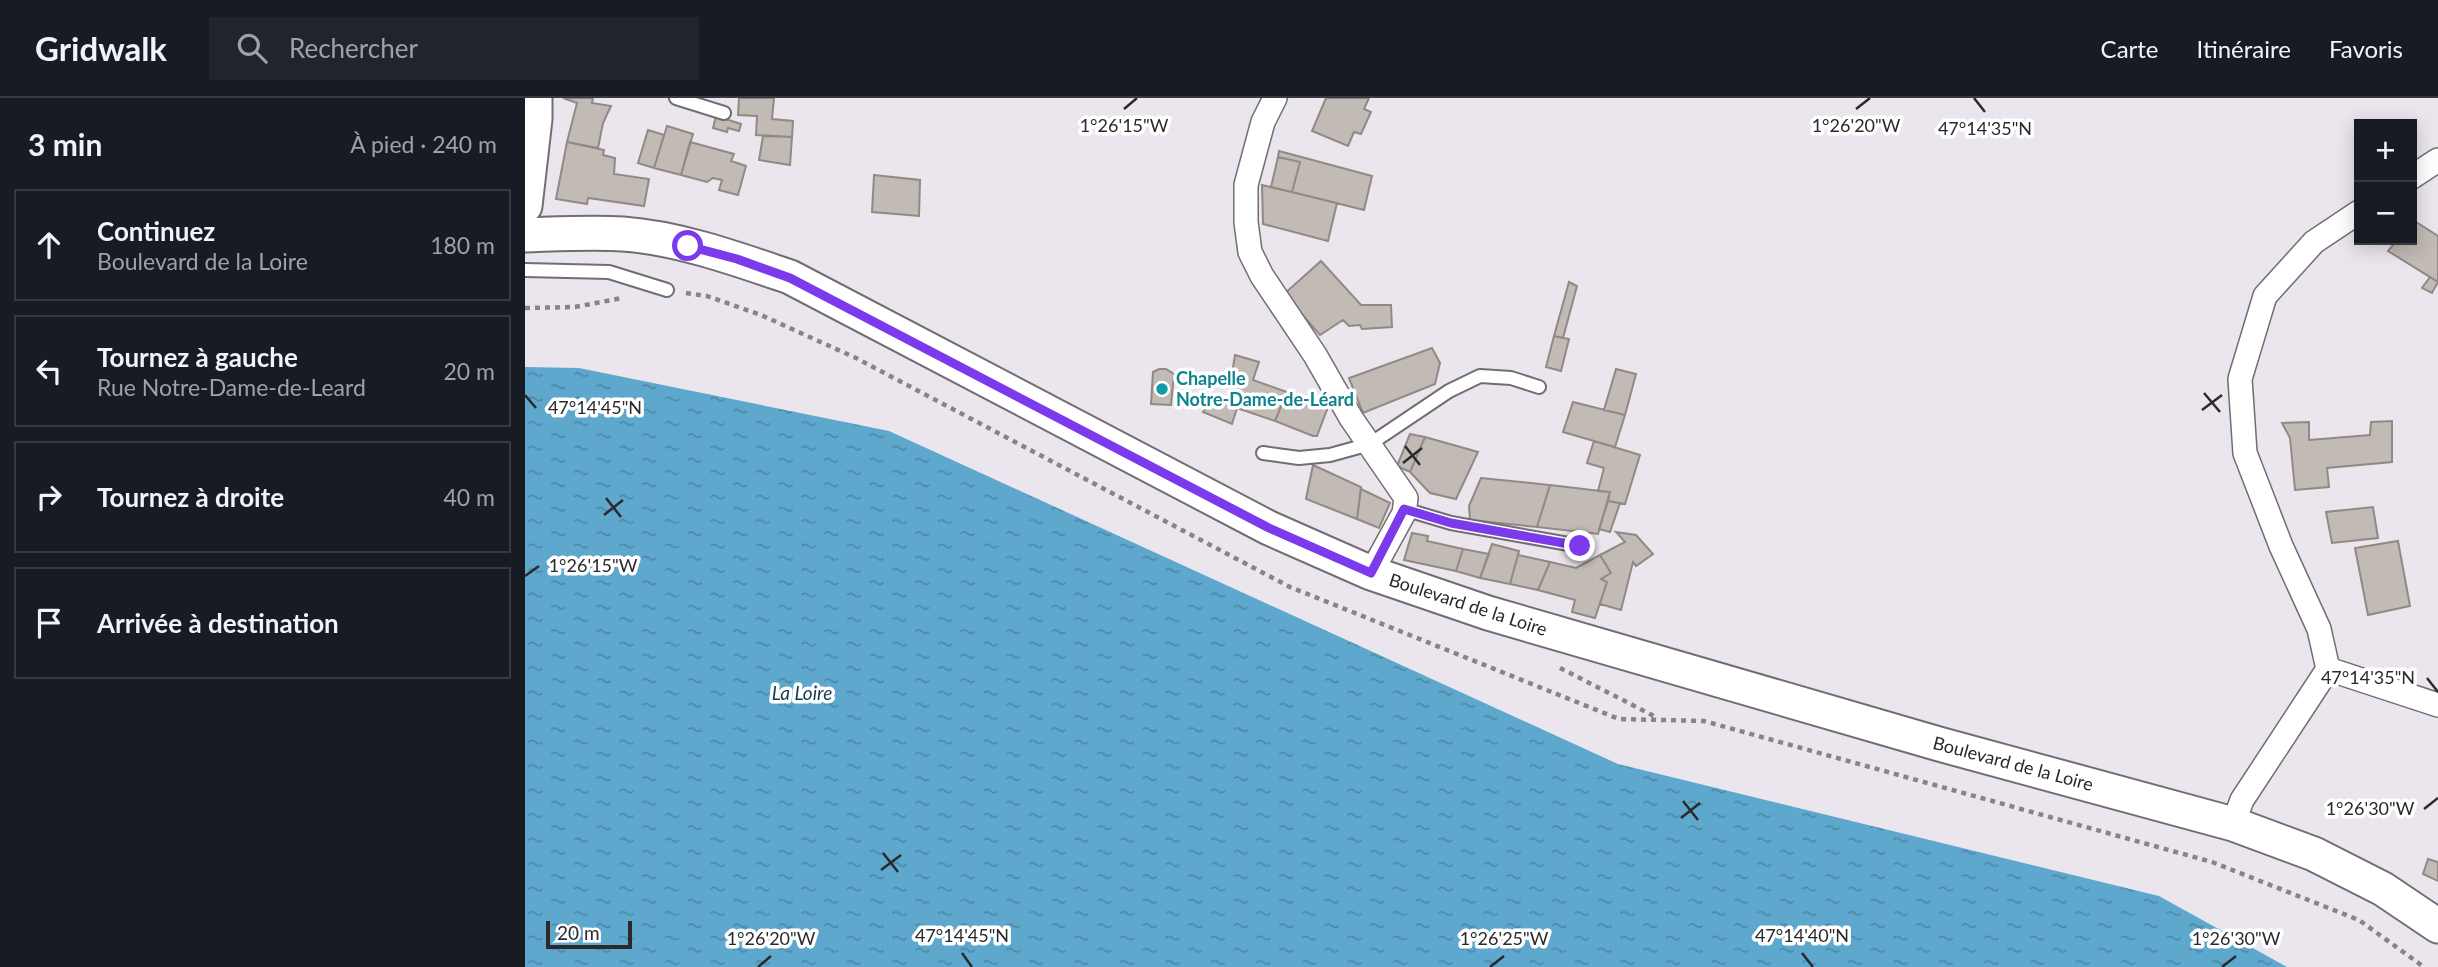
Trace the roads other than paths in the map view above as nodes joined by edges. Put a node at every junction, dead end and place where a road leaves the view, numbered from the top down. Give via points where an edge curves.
1 (535, 98) edge
2 (676, 98) edge
3 (1275, 98) edge
4 (724, 113) dead end
5 (2438, 160) edge
6 (2417, 174) edge
7 (2354, 215) edge
8 (525, 223) edge
9 (525, 270) edge
10 (667, 290) dead end
11 (1539, 387) dead end
12 (1370, 444) junction
13 (1263, 453) dead end
14 (1404, 509) junction
15 (1580, 546) dead end
16 (1371, 573) junction
17 (2328, 669) junction
18 (2438, 705) edge
19 (2233, 824) junction
20 (2438, 926) edge

1 - 8 main road
2 - 4 lane
3 - 12 street via 1263,122 1246,185 1249,252
5 - 6 street
7 - 17 street via 2314,242 2265,296 2240,379 2245,453 2319,629
8 - 16 main road, Boulevard de la Loire via 688,246 790,278 906,332 1269,528
9 - 10 lane via 609,272
11 - 12 lane via 1511,378 1480,376 1449,391
12 - 13 lane via 1309,457
12 - 14 street via 1406,498
14 - 15 lane via 1451,523
14 - 16 street
16 - 19 main road, Boulevard de la Loire via 1488,613
17 - 18 street
17 - 19 street via 2242,800
19 - 20 main road, Boulevard de la Loire via 2326,860 2383,889

